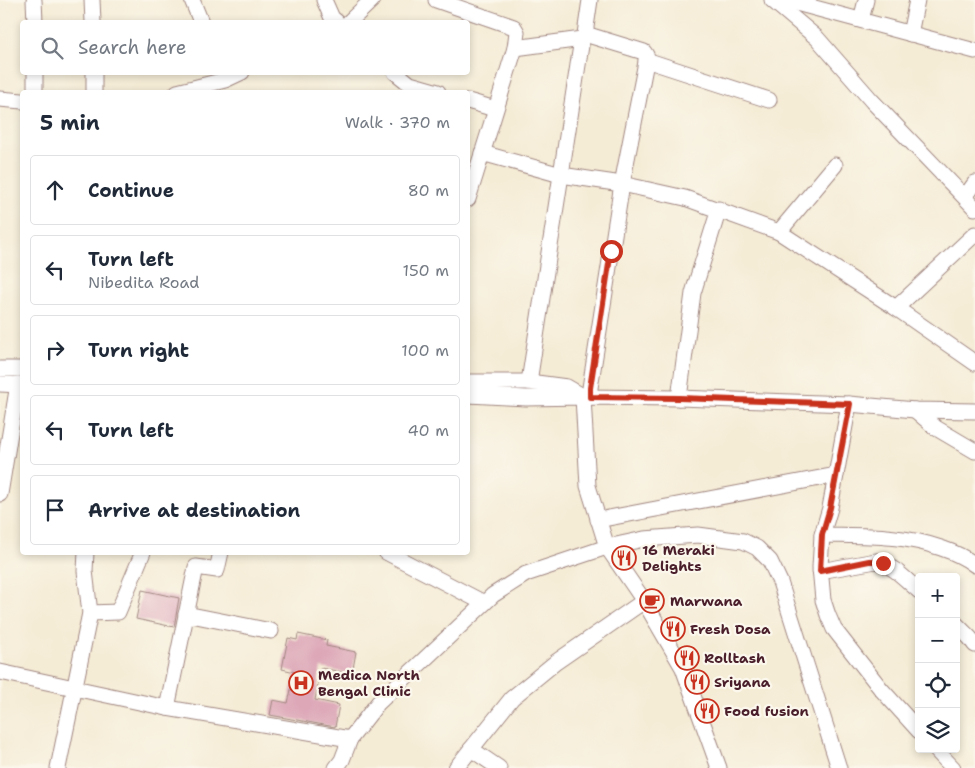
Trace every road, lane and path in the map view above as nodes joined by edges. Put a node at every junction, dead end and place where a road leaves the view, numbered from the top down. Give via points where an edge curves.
1 (34, 0) edge
2 (92, 0) edge
3 (192, 0) edge
4 (324, 0) edge
5 (372, 0) edge
6 (436, 0) edge
7 (590, 0) edge
8 (772, 0) edge
9 (785, 0) edge
10 (866, 0) edge
11 (917, 0) edge
12 (815, 4) edge
13 (35, 20) edge
14 (92, 20) edge
15 (201, 20) edge
16 (334, 20) edge
17 (351, 20) edge
18 (861, 20) junction
19 (910, 34) junction
20 (584, 36) junction
21 (515, 48) junction
22 (975, 52) edge
23 (646, 60) junction
24 (35, 75) edge
25 (94, 75) edge
26 (399, 75) edge
27 (224, 76) edge
28 (35, 90) edge
29 (94, 90) edge
30 (183, 90) edge
31 (233, 90) edge
32 (431, 90) edge
33 (0, 100) edge
34 (769, 100) dead end
35 (20, 101) edge
36 (470, 102) edge
37 (495, 108) junction
38 (482, 153) junction
39 (835, 165) dead end
40 (561, 175) junction
41 (975, 183) edge
42 (622, 184) junction
43 (470, 192) edge
44 (965, 197) junction
45 (975, 208) edge
46 (719, 210) junction
47 (779, 232) junction
48 (975, 234) edge
49 (896, 308) junction
50 (975, 363) edge
51 (0, 369) edge
52 (20, 369) edge
53 (470, 382) edge
54 (528, 382) junction
55 (0, 384) edge
56 (20, 385) edge
57 (470, 395) edge
58 (586, 397) junction
59 (679, 398) junction
60 (850, 404) junction
61 (915, 410) junction
62 (975, 410) edge
63 (975, 451) edge
64 (836, 475) junction
65 (0, 494) edge
66 (598, 520) junction
67 (822, 535) junction
68 (607, 547) junction
69 (86, 555) edge
70 (142, 555) edge
71 (220, 555) edge
72 (392, 555) edge
73 (975, 565) edge
74 (820, 571) junction
75 (915, 588) edge
76 (644, 601) junction
77 (484, 603) junction
78 (90, 613) junction
79 (186, 614) junction
80 (960, 628) edge
81 (271, 631) dead end
82 (975, 645) edge
83 (0, 672) edge
84 (74, 688) junction
85 (167, 708) junction
86 (915, 727) edge
87 (350, 739) junction
88 (471, 749) junction
89 (939, 753) edge
90 (58, 768) edge
91 (336, 768) edge
92 (456, 768) edge
93 (499, 768) edge
94 (719, 768) edge
95 (838, 768) edge
96 (954, 768) edge

1 - 13 street
2 - 14 street
3 - 15 street
4 - 16 street
5 - 17 street
6 - 21 street via 514,27 517,32
7 - 20 street
8 - 44 street via 817,38 872,101
9 - 12 street
10 - 18 street
11 - 19 street
12 - 18 street
18 - 19 street
19 - 22 street
20 - 21 street
20 - 23 street via 644,52
20 - 40 street
21 - 37 street
23 - 34 street
23 - 42 street
24 - 28 street
25 - 29 street
26 - 32 street via 410,84
27 - 30 street
27 - 31 street
33 - 35 street
36 - 37 street
37 - 38 street
38 - 40 street
38 - 43 street
39 - 47 street
40 - 42 street
40 - 54 street
41 - 44 street
42 - 46 street via 685,198
42 - 58 street
44 - 45 street
46 - 47 street
46 - 59 street via 694,293
47 - 49 street
48 - 49 street
49 - 50 street
51 - 52 street
53 - 54 street
54 - 58 street via 567,387
55 - 56 street
56 - 65 street
57 - 58 street
58 - 59 street
58 - 66 street via 588,486
59 - 60 street
60 - 61 street
60 - 64 street
61 - 62 street
61 - 63 street via 936,428
64 - 66 street
64 - 67 street
66 - 68 street
67 - 73 street via 894,537 926,543 958,554
67 - 74 street
68 - 76 street
68 - 77 street via 526,574
68 - 95 street via 644,539 698,535 743,541 757,548 770,561 780,582
69 - 78 street
70 - 78 street via 118,612
71 - 79 street via 217,570 196,566
72 - 77 street
74 - 75 street via 876,561 893,569
74 - 86 street via 824,600 834,629
76 - 88 street via 556,662 512,698
76 - 94 street via 683,668
77 - 87 street via 378,703
78 - 84 street
79 - 81 street
79 - 85 street
80 - 82 street
83 - 84 street
84 - 85 street
84 - 90 street
85 - 87 street
87 - 91 street
88 - 92 street
88 - 93 street
89 - 96 street

